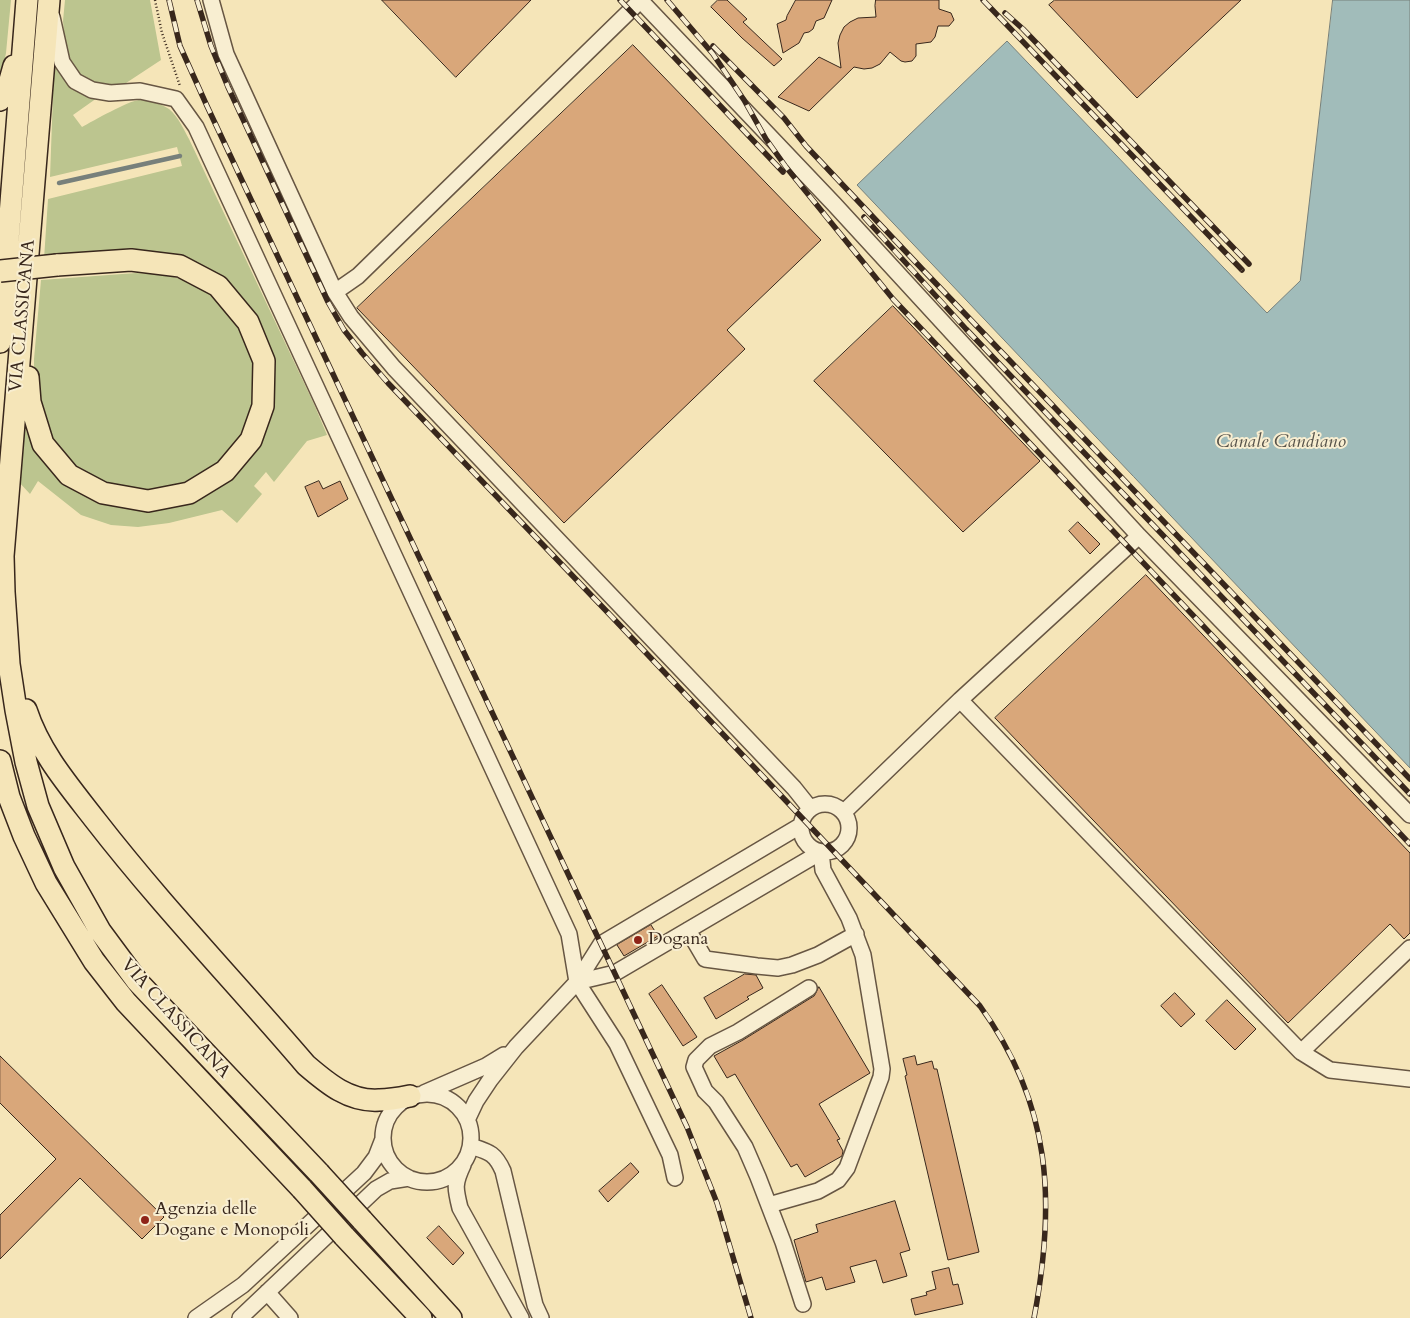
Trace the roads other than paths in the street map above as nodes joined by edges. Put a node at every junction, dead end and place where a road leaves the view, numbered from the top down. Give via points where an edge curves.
1 (27, 0) edge
2 (211, 0) edge
3 (640, 0) edge
4 (48, 2) edge
5 (24, 27) junction
6 (0, 100) edge
7 (0, 271) edge
8 (335, 292) junction
9 (24, 314) junction
10 (0, 342) edge
11 (1139, 536) junction
12 (4, 592) junction
13 (960, 700) junction
14 (0, 761) edge
15 (810, 808) junction
16 (844, 812) junction
17 (1410, 815) edge
18 (800, 826) junction
19 (821, 852) junction
20 (688, 930) junction
21 (856, 934) junction
22 (1410, 948) edge
23 (577, 982) junction
24 (809, 988) dead end
25 (516, 1047) junction
26 (1301, 1052) junction
27 (1410, 1079) edge
28 (417, 1095) junction
29 (468, 1118) junction
30 (383, 1139) junction
31 (471, 1146) junction
32 (466, 1160) junction
33 (409, 1178) junction
34 (675, 1178) dead end
35 (769, 1205) junction
36 (267, 1292) junction
37 (803, 1304) dead end
38 (416, 1314) edge
39 (196, 1318) edge
40 (240, 1318) edge
41 (290, 1318) edge
42 (450, 1318) edge
43 (522, 1318) edge
44 (541, 1318) edge

1 - 5 highway, VIA CLASSICANA
2 - 8 street via 226,54
3 - 8 street via 358,276
3 - 11 street
4 - 9 highway, VIA CLASSICANA
4 - 23 street via 62,62 75,81 92,90 110,93 140,91 176,99 196,127 569,934
5 - 6 highway via 6,91
5 - 10 highway, VIA CLASSICANA
7 - 9 highway, bridge via 131,260 180,266 218,286 248,322 264,361 264,406 251,440 225,471 189,493 148,501 103,493 69,475 43,444 30,402
8 - 15 street via 351,317 394,368
9 - 12 highway, VIA CLASSICANA via 3,556
11 - 13 street
11 - 17 street
12 - 28 highway via 31,727 47,758 127,861 306,1065 331,1086 352,1097 377,1100
12 - 42 highway, VIA CLASSICANA, bridge via 16,710 38,806 64,867 100,931 137,982 319,1173
13 - 16 street
13 - 26 street
14 - 38 highway, VIA CLASSICANA, bridge via 9,797 46,883 94,961 126,1002
15 - 16 street via 824,803
15 - 18 street
16 - 19 street via 849,827 845,842 833,851
18 - 19 street via 803,840
18 - 23 street via 601,944
19 - 20 street
19 - 21 street via 823,870
20 - 21 street via 705,959 778,968 818,955
20 - 23 street via 615,973
21 - 35 street via 872,1004 881,1078 847,1168 838,1180 818,1191
22 - 26 street
23 - 25 street
23 - 34 street via 617,1044 670,1155
24 - 35 street via 710,1046 696,1060 694,1067 705,1092 716,1102 744,1147
25 - 28 street via 486,1066
25 - 29 street via 490,1080
26 - 27 street via 1330,1070
28 - 29 street via 437,1094 450,1099
28 - 30 street via 398,1103 384,1126
29 - 31 street
30 - 33 street via 390,1163
30 - 39 street via 376,1157 364,1173 243,1285
31 - 32 street
31 - 44 street via 491,1153 498,1160
32 - 33 street via 456,1172 444,1179 423,1182
32 - 43 street via 456,1181 460,1208
33 - 36 street via 390,1181 376,1188
35 - 37 street
36 - 40 street
36 - 41 street

